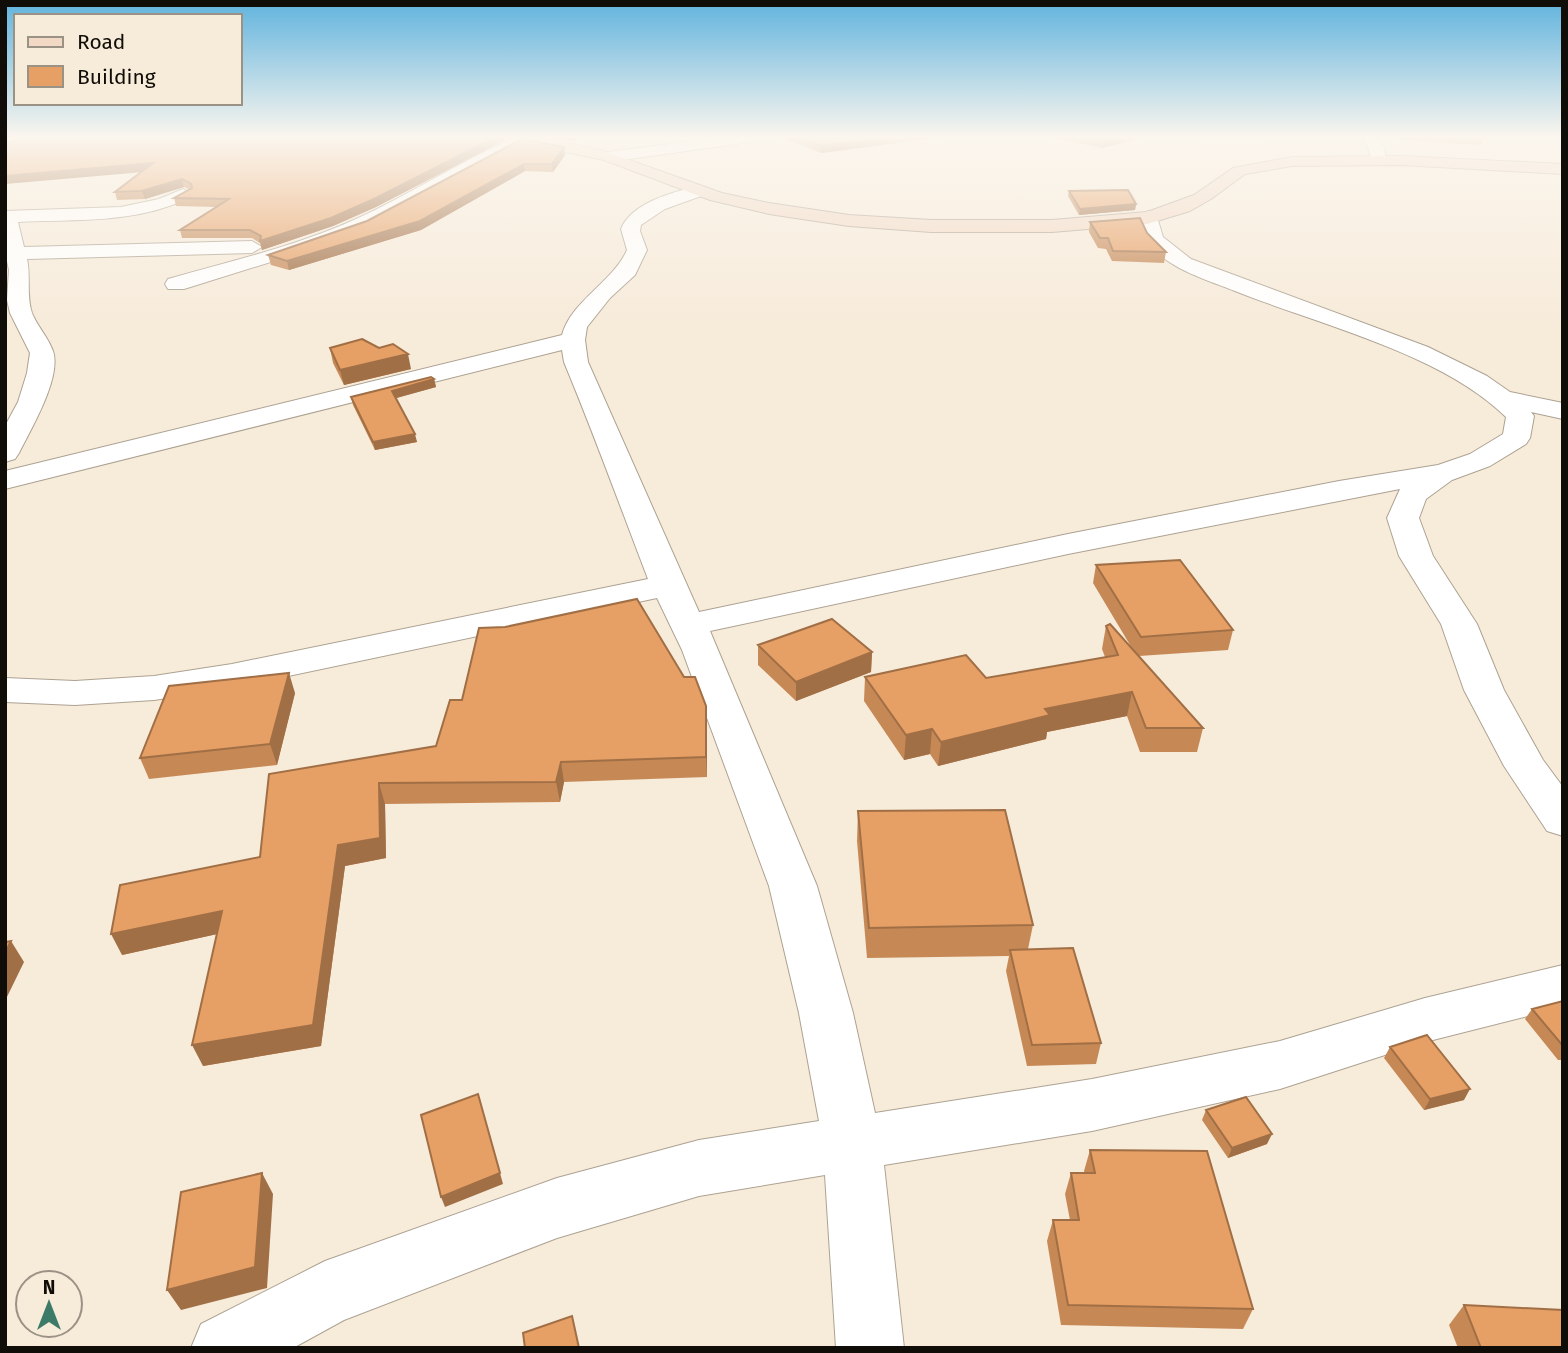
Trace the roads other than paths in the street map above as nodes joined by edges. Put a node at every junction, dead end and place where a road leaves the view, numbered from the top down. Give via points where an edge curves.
1 (169, 200) edge
2 (412, 200) edge
3 (675, 200) edge
4 (737, 200) edge
5 (1198, 200) edge
6 (1148, 217) junction
7 (5, 218) edge
8 (299, 247) junction
9 (16, 253) junction
10 (176, 284) dead end
11 (573, 340) junction
12 (1506, 399) junction
13 (1563, 411) edge
14 (5, 453) edge
15 (1442, 474) junction
16 (5, 480) edge
17 (668, 585) junction
18 (688, 625) junction
19 (5, 690) edge
20 (1563, 820) edge
21 (1563, 986) edge
22 (852, 1144) junction
23 (225, 1348) edge
24 (870, 1348) edge

1 - 7 street via 153,207
2 - 8 street
3 - 11 street via 633,221 630,229 637,250 628,271 602,293 576,327
4 - 6 street via 779,210 921,225 1052,226
5 - 6 street
6 - 12 street via 1154,239 1184,263 1415,351
7 - 9 street
8 - 9 street
8 - 10 street
9 - 14 street via 21,313 42,353 30,402
11 - 16 street
11 - 17 street via 576,362
12 - 13 street
12 - 15 street via 1520,416 1517,438 1480,460
15 - 18 street via 1055,546
15 - 20 street via 1412,494 1403,518 1416,556 1458,624 1484,690 1525,766
17 - 18 street
17 - 19 street via 232,676 154,688
18 - 22 street via 793,886 826,1013
21 - 22 street via 1425,1020 1280,1065 1092,1105
22 - 23 street via 699,1168 557,1208 325,1294
22 - 24 street

